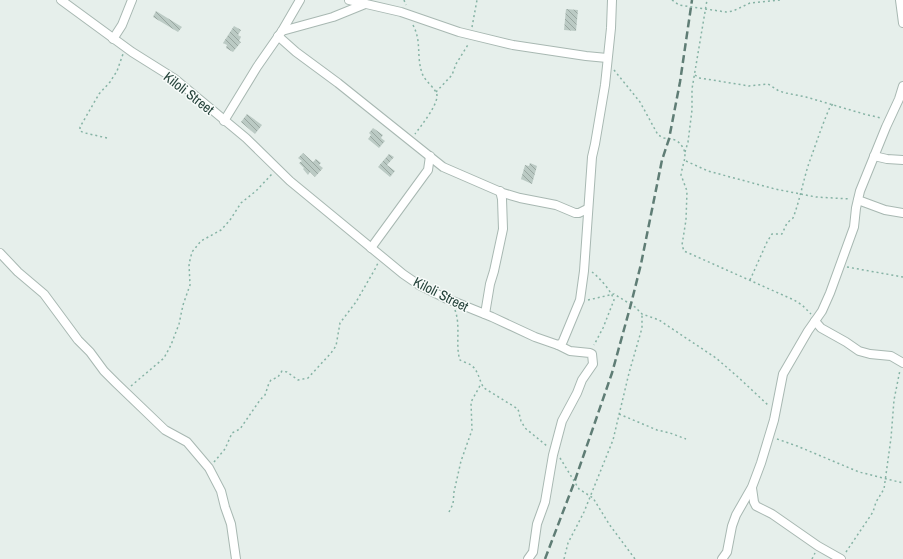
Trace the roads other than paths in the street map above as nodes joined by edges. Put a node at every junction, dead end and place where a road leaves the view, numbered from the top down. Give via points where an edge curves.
1 (61, 0) edge
2 (132, 0) edge
3 (300, 0) edge
4 (349, 0) edge
5 (612, 0) edge
6 (900, 0) edge
7 (365, 4) junction
8 (903, 23) edge
9 (280, 34) junction
10 (113, 39) junction
11 (607, 58) junction
12 (903, 86) edge
13 (224, 120) junction
14 (430, 156) junction
15 (874, 156) junction
16 (903, 160) edge
17 (500, 191) junction
18 (858, 200) junction
19 (588, 209) junction
20 (903, 213) edge
21 (374, 250) junction
22 (0, 253) edge
23 (485, 314) junction
24 (814, 321) junction
25 (558, 345) junction
26 (902, 363) edge
27 (752, 487) junction
28 (843, 557) edge
29 (236, 559) edge
30 (528, 559) edge
31 (722, 559) edge

1 - 10 street, Kiloli Street
2 - 10 street
3 - 9 street
4 - 7 street
5 - 11 street
6 - 8 street
7 - 9 street
7 - 11 street via 410,14 473,35 525,47
9 - 13 street
9 - 14 street via 296,52
10 - 13 street, Kiloli Street via 175,79
11 - 19 street via 605,85 592,157
12 - 15 street
13 - 21 street, Kiloli Street via 277,169
14 - 17 street via 453,172
14 - 21 street via 428,170
15 - 16 street
15 - 18 street
17 - 19 street via 556,205 575,213
17 - 23 street via 503,229
18 - 20 street via 885,210
18 - 24 street via 854,227 841,265 822,311
19 - 25 street via 579,303 564,341
21 - 23 street, Kiloli Street via 412,280 451,301
22 - 29 street via 44,294 104,371 165,430 187,442 209,468 221,491 231,524
23 - 25 street, Kiloli Street
24 - 26 street via 859,351 891,356
24 - 27 street via 783,374 775,415
25 - 30 street, Kiloli Street via 570,351 590,353 593,364 582,380 562,421 553,454 545,502
27 - 28 street via 756,506 818,546
27 - 31 street via 732,526 727,552

